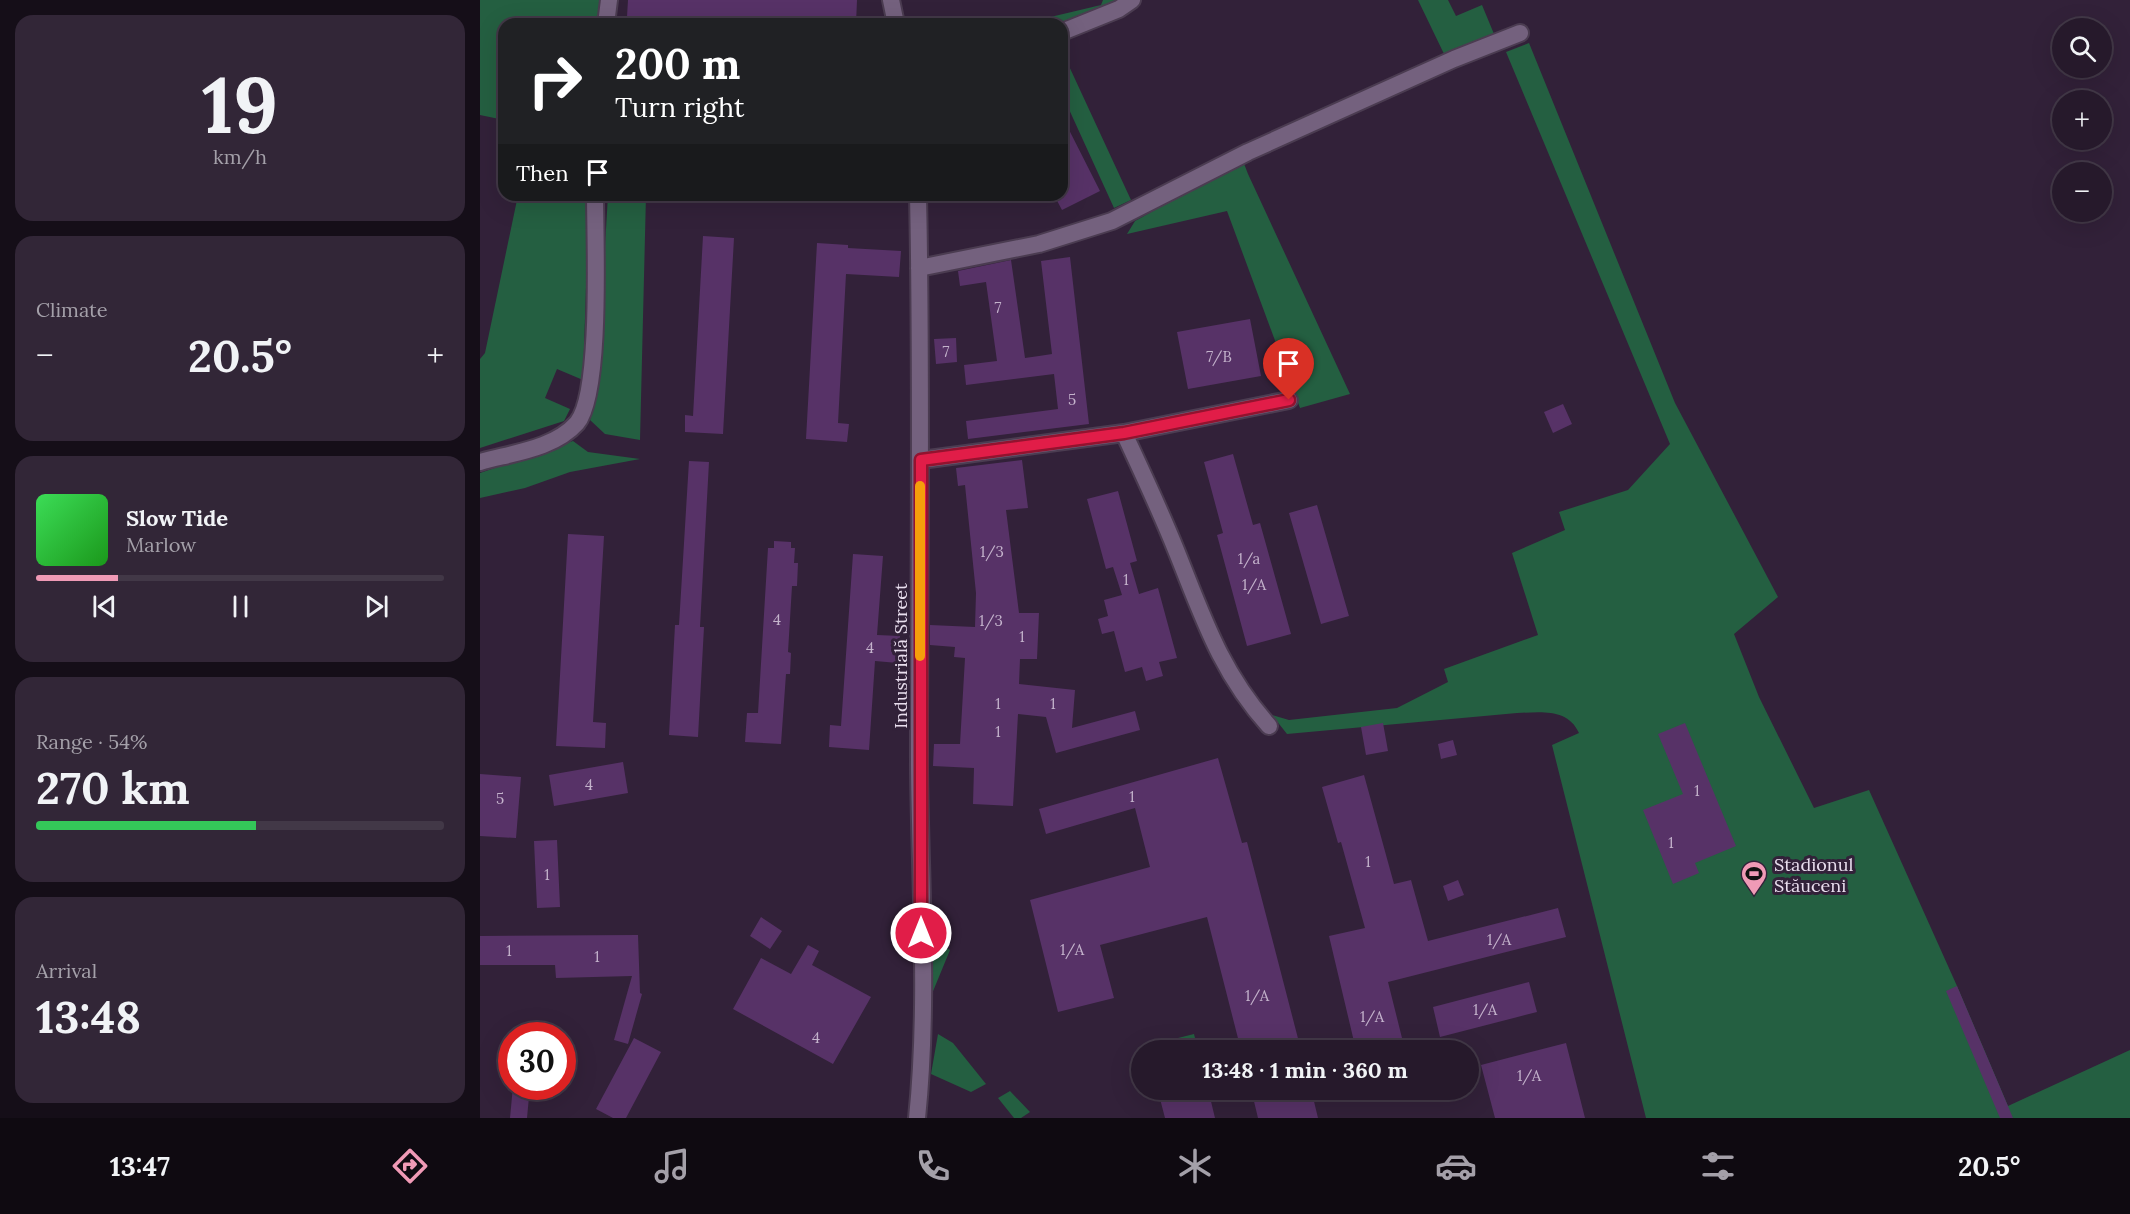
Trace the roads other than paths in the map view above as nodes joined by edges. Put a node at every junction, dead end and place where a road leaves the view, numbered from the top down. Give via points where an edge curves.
1 (609, 0) edge
2 (891, 0) edge
3 (1132, 0) edge
4 (607, 18) edge
5 (895, 18) edge
6 (1068, 30) edge
7 (1520, 33) dead end
8 (595, 201) edge
9 (918, 201) edge
10 (919, 268) junction
11 (1289, 400) dead end
12 (1124, 433) junction
13 (921, 460) junction
14 (480, 462) edge
15 (1269, 726) dead end
16 (917, 1118) edge

1 - 4 street
2 - 5 street
3 - 6 street
7 - 10 street via 1248,152 1112,221 1039,244
8 - 14 street via 592,364 579,421 549,443
9 - 10 street, Industrială Street
10 - 13 street, Industrială Street
11 - 12 street
12 - 13 street
12 - 15 street via 1219,656 1240,691
13 - 16 street, Industrială Street via 922,1042

